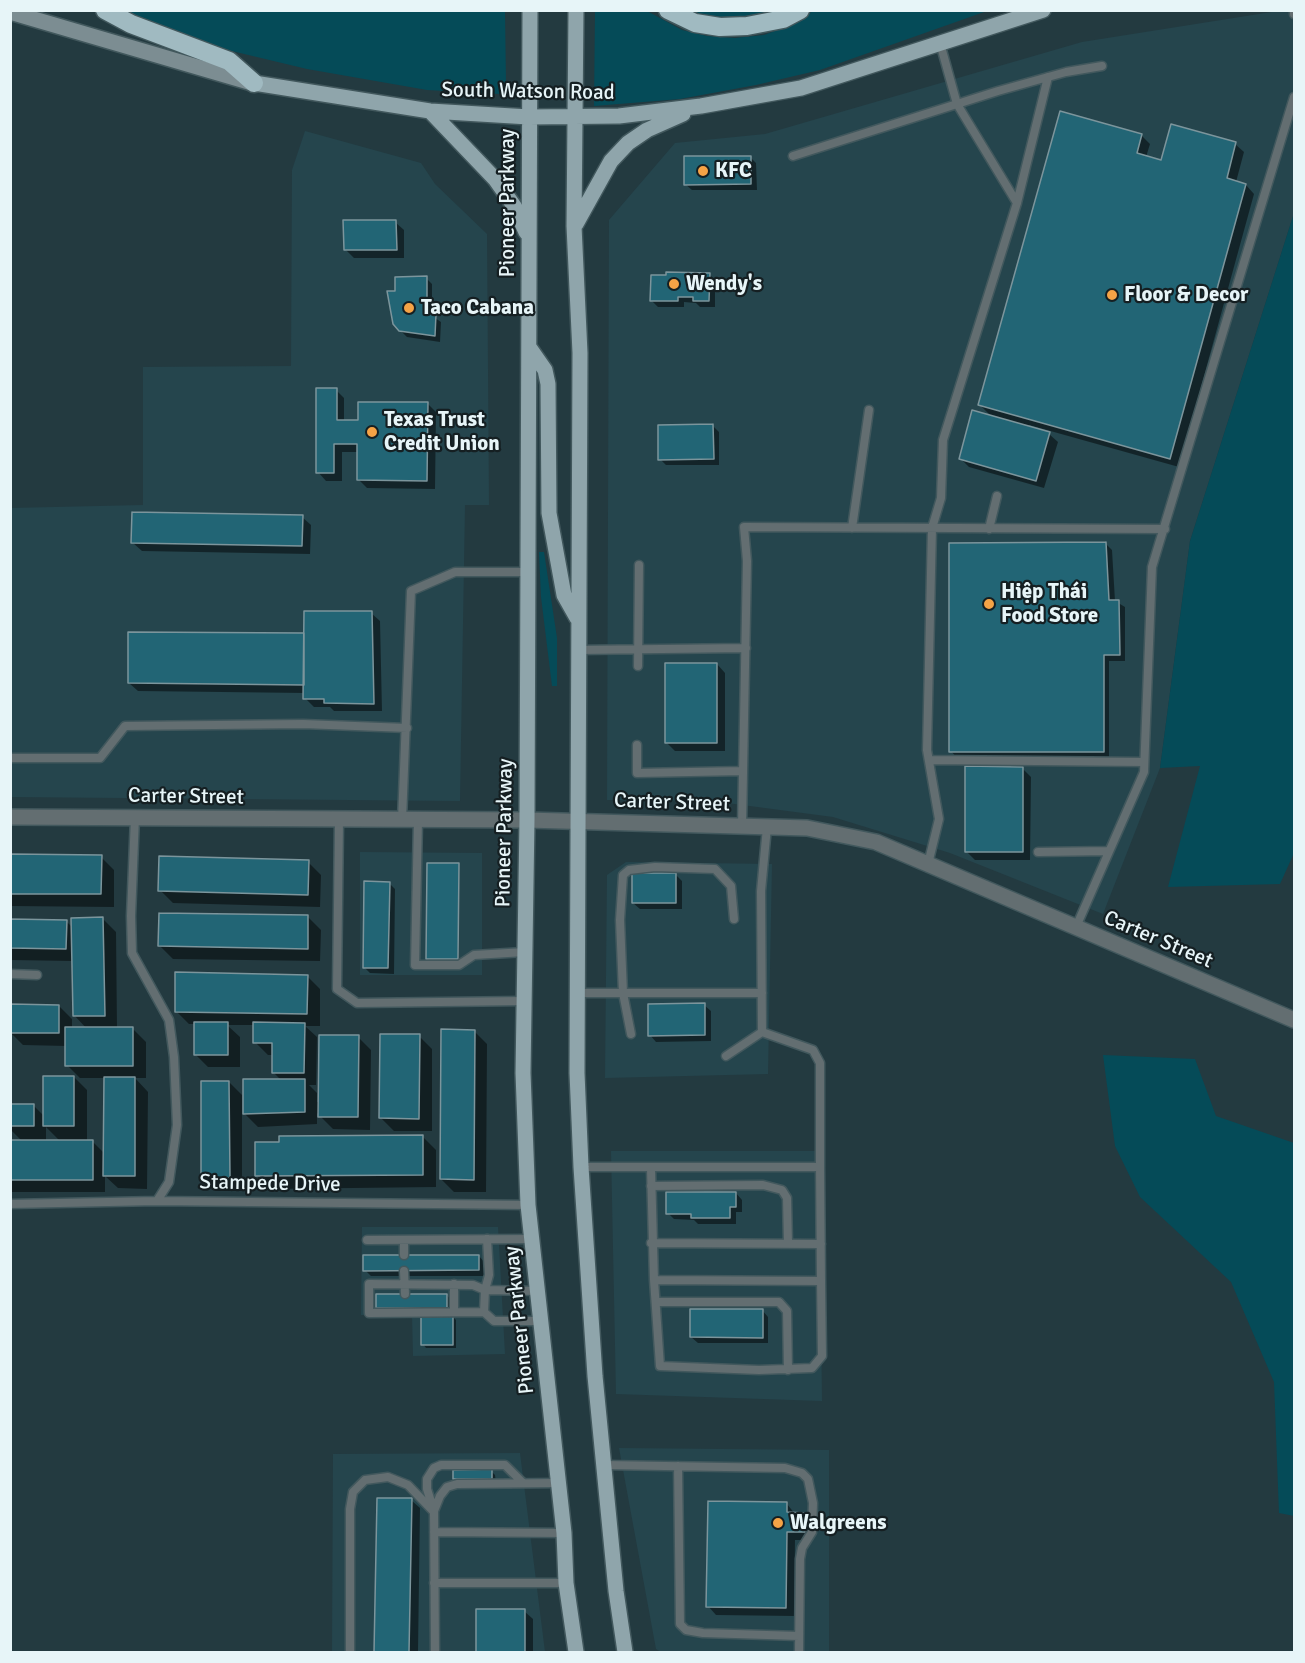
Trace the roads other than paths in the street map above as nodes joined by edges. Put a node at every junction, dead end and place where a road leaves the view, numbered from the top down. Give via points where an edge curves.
1 (105, 10) edge
2 (530, 10) edge
3 (576, 10) edge
4 (668, 10) edge
5 (800, 10) edge
6 (1043, 10) edge
7 (10, 12) edge
8 (940, 43) junction
9 (1102, 66) dead end
10 (1048, 77) junction
11 (254, 83) junction
12 (1294, 97) edge
13 (957, 104) junction
14 (701, 106) junction
15 (430, 111) junction
16 (529, 117) junction
17 (575, 117) junction
18 (794, 156) dead end
19 (1017, 202) junction
20 (574, 226) junction
21 (528, 237) junction
22 (529, 347) junction
23 (869, 410) dead end
24 (997, 496) dead end
25 (852, 528) junction
26 (932, 528) junction
27 (989, 529) junction
28 (1165, 529) junction
29 (639, 565) dead end
30 (527, 572) junction
31 (577, 618) junction
32 (746, 648) junction
33 (638, 649) junction
34 (577, 650) junction
35 (638, 666) dead end
36 (407, 728) junction
37 (637, 745) dead end
38 (10, 758) edge
39 (929, 760) junction
40 (1144, 762) junction
41 (743, 771) junction
42 (10, 817) edge
43 (135, 817) junction
44 (339, 820) junction
45 (410, 820) junction
46 (527, 820) junction
47 (577, 821) junction
48 (742, 826) junction
49 (767, 827) junction
50 (1109, 851) junction
51 (1038, 852) dead end
52 (927, 864) junction
53 (734, 918) dead end
54 (1076, 927) junction
55 (525, 951) junction
56 (10, 974) edge
57 (37, 975) dead end
58 (577, 993) junction
59 (623, 993) junction
60 (762, 993) junction
61 (524, 1001) junction
62 (1294, 1020) edge
63 (762, 1032) junction
64 (631, 1034) dead end
65 (726, 1056) dead end
66 (581, 1167) junction
67 (820, 1167) junction
68 (651, 1168) junction
69 (651, 1186) junction
70 (157, 1201) junction
71 (10, 1204) edge
72 (528, 1205) junction
73 (487, 1239) junction
74 (532, 1239) junction
75 (367, 1240) dead end
76 (404, 1240) junction
77 (651, 1243) junction
78 (788, 1244) junction
79 (822, 1244) junction
80 (404, 1255) dead end
81 (404, 1271) dead end
82 (654, 1281) junction
83 (821, 1281) junction
84 (454, 1284) junction
85 (405, 1289) junction
86 (484, 1290) junction
87 (538, 1291) junction
88 (656, 1302) junction
89 (454, 1312) junction
90 (484, 1312) junction
91 (541, 1321) junction
92 (788, 1370) junction
93 (605, 1465) junction
94 (678, 1466) junction
95 (523, 1483) junction
96 (559, 1483) junction
97 (434, 1512) junction
98 (434, 1532) junction
99 (564, 1533) junction
100 (434, 1583) junction
101 (566, 1583) junction
102 (799, 1636) junction
103 (350, 1653) edge
104 (435, 1653) edge
105 (576, 1653) edge
106 (625, 1653) edge
107 (799, 1653) edge

1 - 11 highway via 131,24 229,61
2 - 16 main road, Pioneer Parkway
3 - 17 main road
4 - 5 highway via 695,23 720,27 783,19
6 - 8 main road, South Watson Road
7 - 11 main road, South Watson Road
8 - 13 lane
8 - 14 main road, South Watson Road via 801,88
9 - 10 lane
10 - 13 lane
10 - 19 lane
11 - 15 main road, South Watson Road
12 - 28 lane
13 - 18 lane
13 - 19 lane
14 - 17 main road, South Watson Road
14 - 20 main road via 628,143 611,161
15 - 16 main road, South Watson Road
15 - 21 main road via 495,179 514,206
16 - 17 main road, South Watson Road
16 - 21 main road, Pioneer Parkway
17 - 20 main road
19 - 26 lane via 943,440 941,498
20 - 31 main road via 580,353
21 - 22 main road, Pioneer Parkway
22 - 30 main road, Pioneer Parkway
22 - 31 main road via 545,370 548,384 549,513 564,595
23 - 25 lane
24 - 27 lane
25 - 26 lane
25 - 32 lane via 744,527
26 - 27 lane
26 - 39 lane
27 - 28 lane
28 - 40 lane via 1152,567
29 - 33 lane
30 - 36 lane via 455,572 411,591
30 - 46 main road, Pioneer Parkway
31 - 34 main road
32 - 33 lane
32 - 41 lane
33 - 34 lane
33 - 35 lane
34 - 47 main road
36 - 38 lane via 303,724 125,726 100,758
36 - 45 lane
37 - 41 lane via 637,773
39 - 40 lane
39 - 52 lane via 939,819
40 - 50 lane via 1144,772
41 - 48 lane
42 - 43 street, Carter Street
43 - 44 street, Carter Street
43 - 70 lane via 132,953 169,1020 174,1057 177,1125 169,1182
44 - 45 street, Carter Street
44 - 61 lane via 337,989 357,1003
45 - 46 street, Carter Street
45 - 55 lane via 415,965 459,965 474,955
46 - 47 street, Carter Street
46 - 55 main road, Pioneer Parkway
47 - 48 street, Carter Street
47 - 58 main road
48 - 49 street, Carter Street
49 - 52 street, Carter Street via 807,828 876,842
49 - 60 lane via 761,891
50 - 51 lane
50 - 54 lane
52 - 54 street, Carter Street
53 - 59 lane via 731,886 715,869 629,870 623,875 620,920
54 - 62 street, Carter Street
55 - 61 main road, Pioneer Parkway
56 - 57 lane
58 - 59 lane
58 - 66 main road
59 - 60 lane
59 - 64 lane
60 - 63 lane
61 - 72 main road, Pioneer Parkway
63 - 65 lane
63 - 67 lane via 813,1050 820,1063
66 - 68 lane
66 - 93 main road
67 - 68 lane
67 - 79 lane
68 - 69 lane
69 - 77 lane
69 - 78 lane via 763,1185 782,1190 787,1198
70 - 71 lane, Stampede Drive
70 - 72 lane, Stampede Drive
72 - 74 main road, Pioneer Parkway
73 - 74 lane
73 - 76 lane
73 - 86 lane via 489,1275
74 - 87 main road, Pioneer Parkway
75 - 76 lane
76 - 80 lane
77 - 78 lane
77 - 82 lane
78 - 79 lane
79 - 83 lane
81 - 85 lane
82 - 83 lane
82 - 88 lane
83 - 92 lane via 822,1356 812,1368
84 - 85 lane
84 - 86 lane
84 - 89 lane
85 - 89 lane via 369,1284 369,1313
86 - 87 lane
86 - 90 lane
87 - 91 main road, Pioneer Parkway
88 - 92 lane via 660,1366
88 - 92 lane via 779,1302 786,1311
89 - 90 lane
90 - 91 lane via 494,1321
91 - 96 main road, Pioneer Parkway
93 - 94 lane
93 - 106 main road
94 - 102 lane via 680,1624 686,1630 703,1633
94 - 102 lane via 785,1468 808,1479 813,1503 812,1532 800,1559
95 - 96 lane
95 - 97 lane via 447,1487
95 - 97 lane via 505,1465 441,1465 434,1468 428,1479
96 - 99 main road, Pioneer Parkway
97 - 98 lane
97 - 103 lane via 408,1485 388,1477 364,1480 353,1492
98 - 99 lane
98 - 100 lane
99 - 101 main road, Pioneer Parkway
100 - 101 lane
100 - 104 lane
101 - 105 main road, Pioneer Parkway
102 - 107 lane

